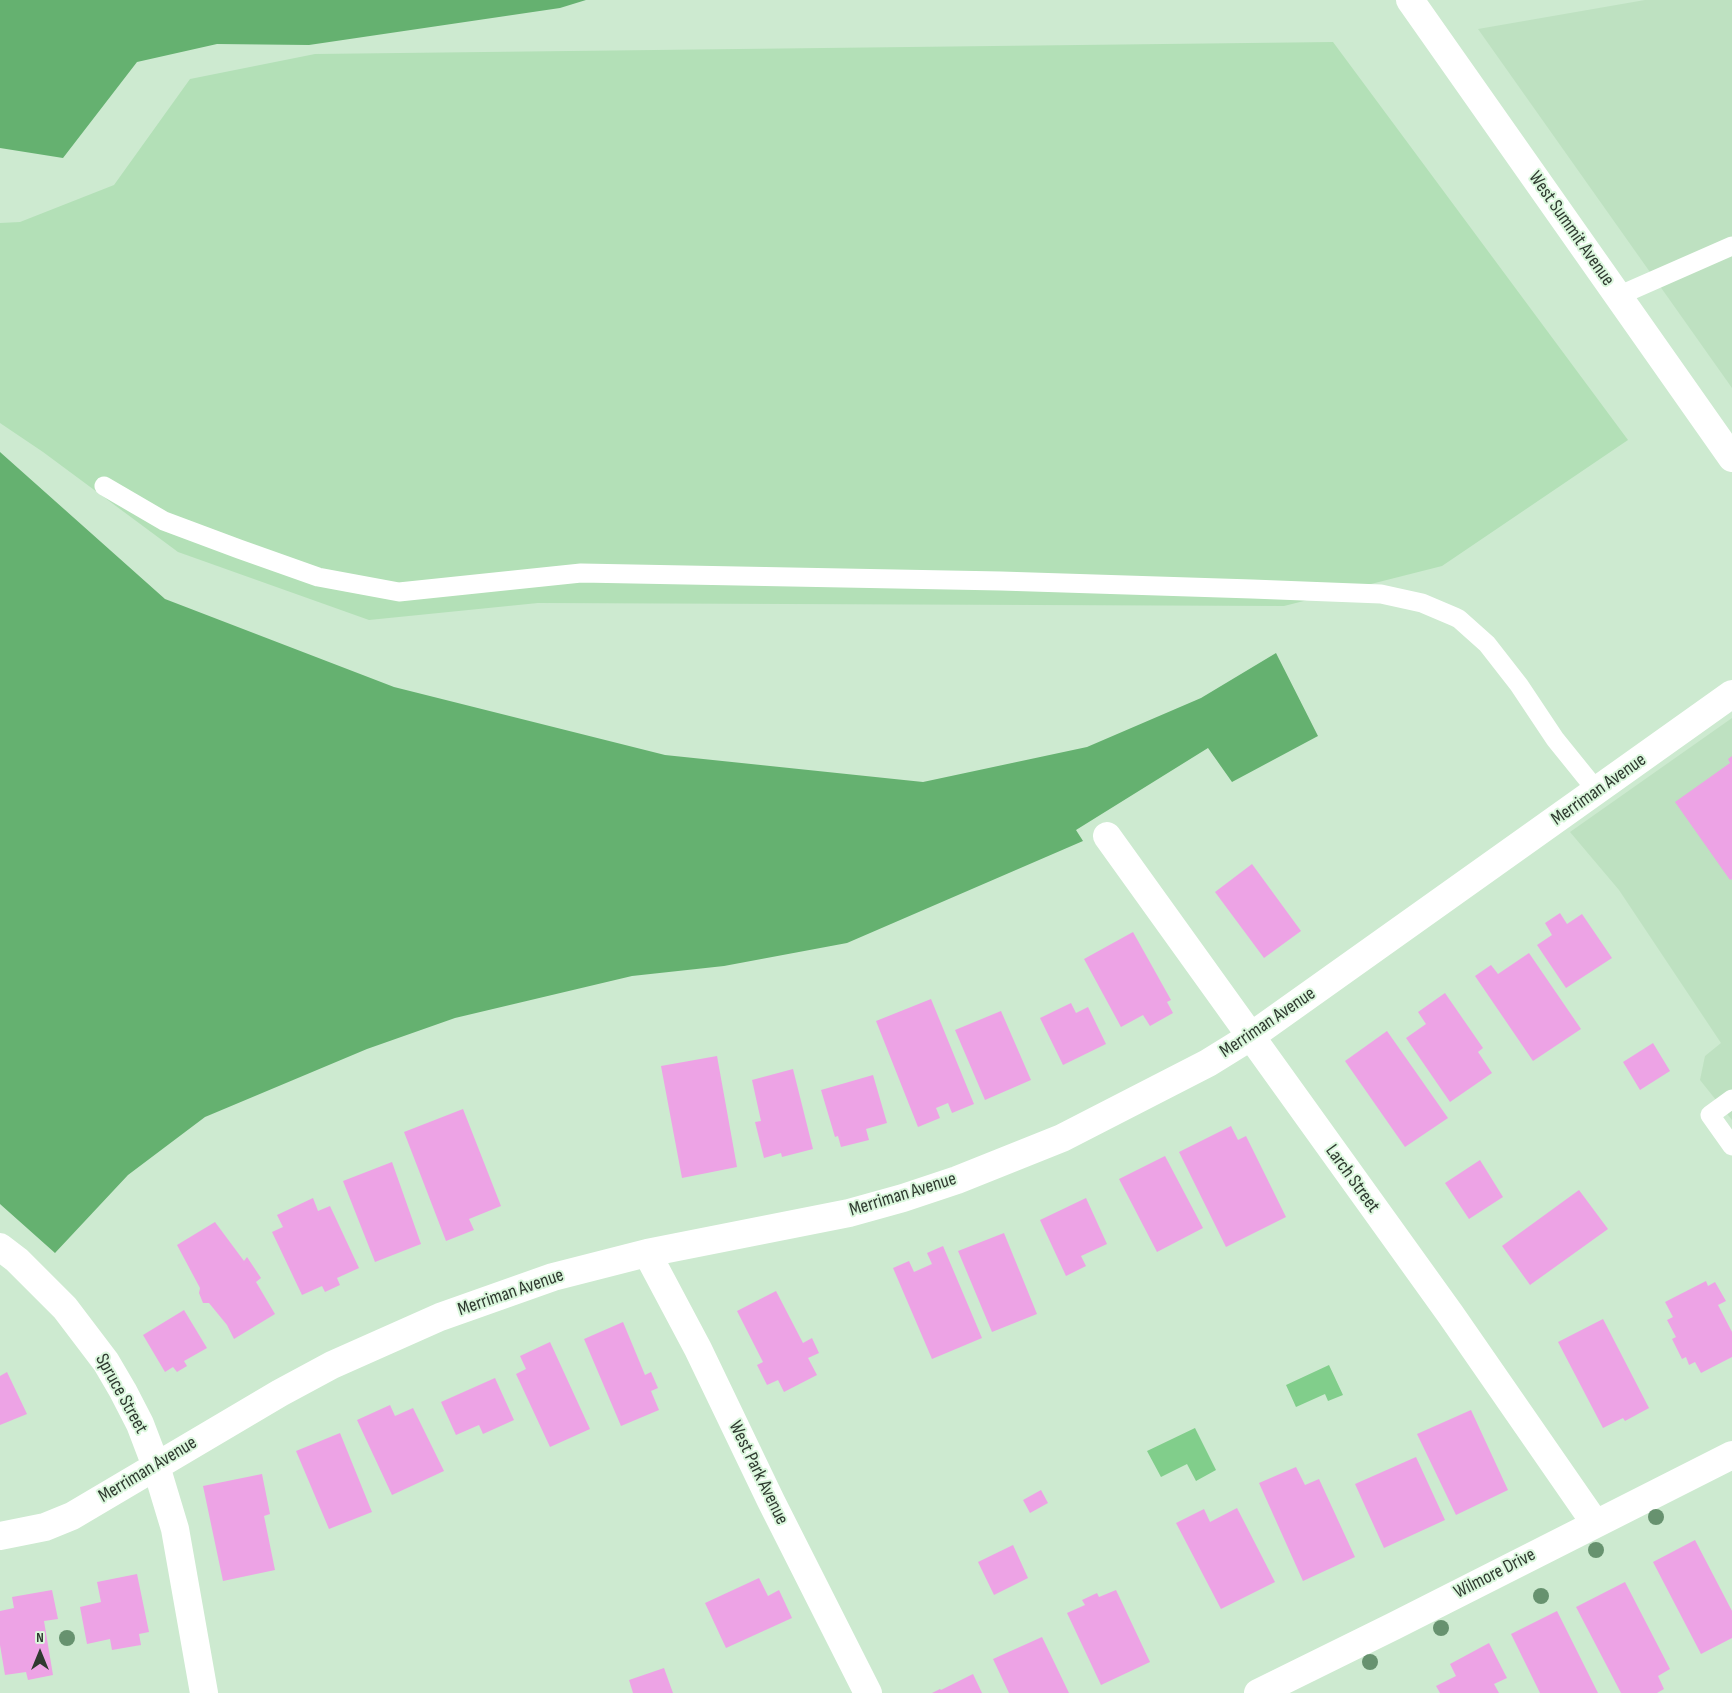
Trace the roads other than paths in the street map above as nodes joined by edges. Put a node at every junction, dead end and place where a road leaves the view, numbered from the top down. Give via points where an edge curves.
1 (1410, 0) edge
2 (1732, 246) edge
3 (1618, 296) junction
4 (1732, 458) edge
5 (104, 486) dead end
6 (1732, 694) edge
7 (1597, 791) junction
8 (1107, 836) dead end
9 (1250, 1037) junction
10 (1732, 1099) edge
11 (1732, 1146) edge
12 (0, 1247) edge
13 (647, 1252) junction
14 (1732, 1454) edge
15 (156, 1466) junction
16 (1595, 1523) junction
17 (0, 1536) edge
18 (204, 1693) edge
19 (868, 1693) edge
20 (1258, 1693) edge

1 - 3 street, West Summit Avenue
2 - 3 lane
3 - 4 street, West Summit Avenue
5 - 7 lane via 164,521 239,549 318,577 399,592 581,573 1020,582 1381,594 1422,603 1454,617 1487,644
6 - 7 street, Merriman Avenue
7 - 9 street, Merriman Avenue
8 - 9 street, Larch Street
9 - 13 street, Merriman Avenue via 1208,1063 1062,1138 957,1180 849,1213
9 - 16 street, Larch Street
10 - 11 lane via 1710,1115
12 - 15 street, Spruce Street via 65,1308 106,1362 140,1424
13 - 15 street, Merriman Avenue via 553,1277 440,1317 332,1365
13 - 19 street, West Park Avenue
14 - 16 street, Wilmore Drive
15 - 17 street, Merriman Avenue via 72,1516
15 - 18 street, Spruce Street via 175,1530
16 - 20 street, Wilmore Drive

